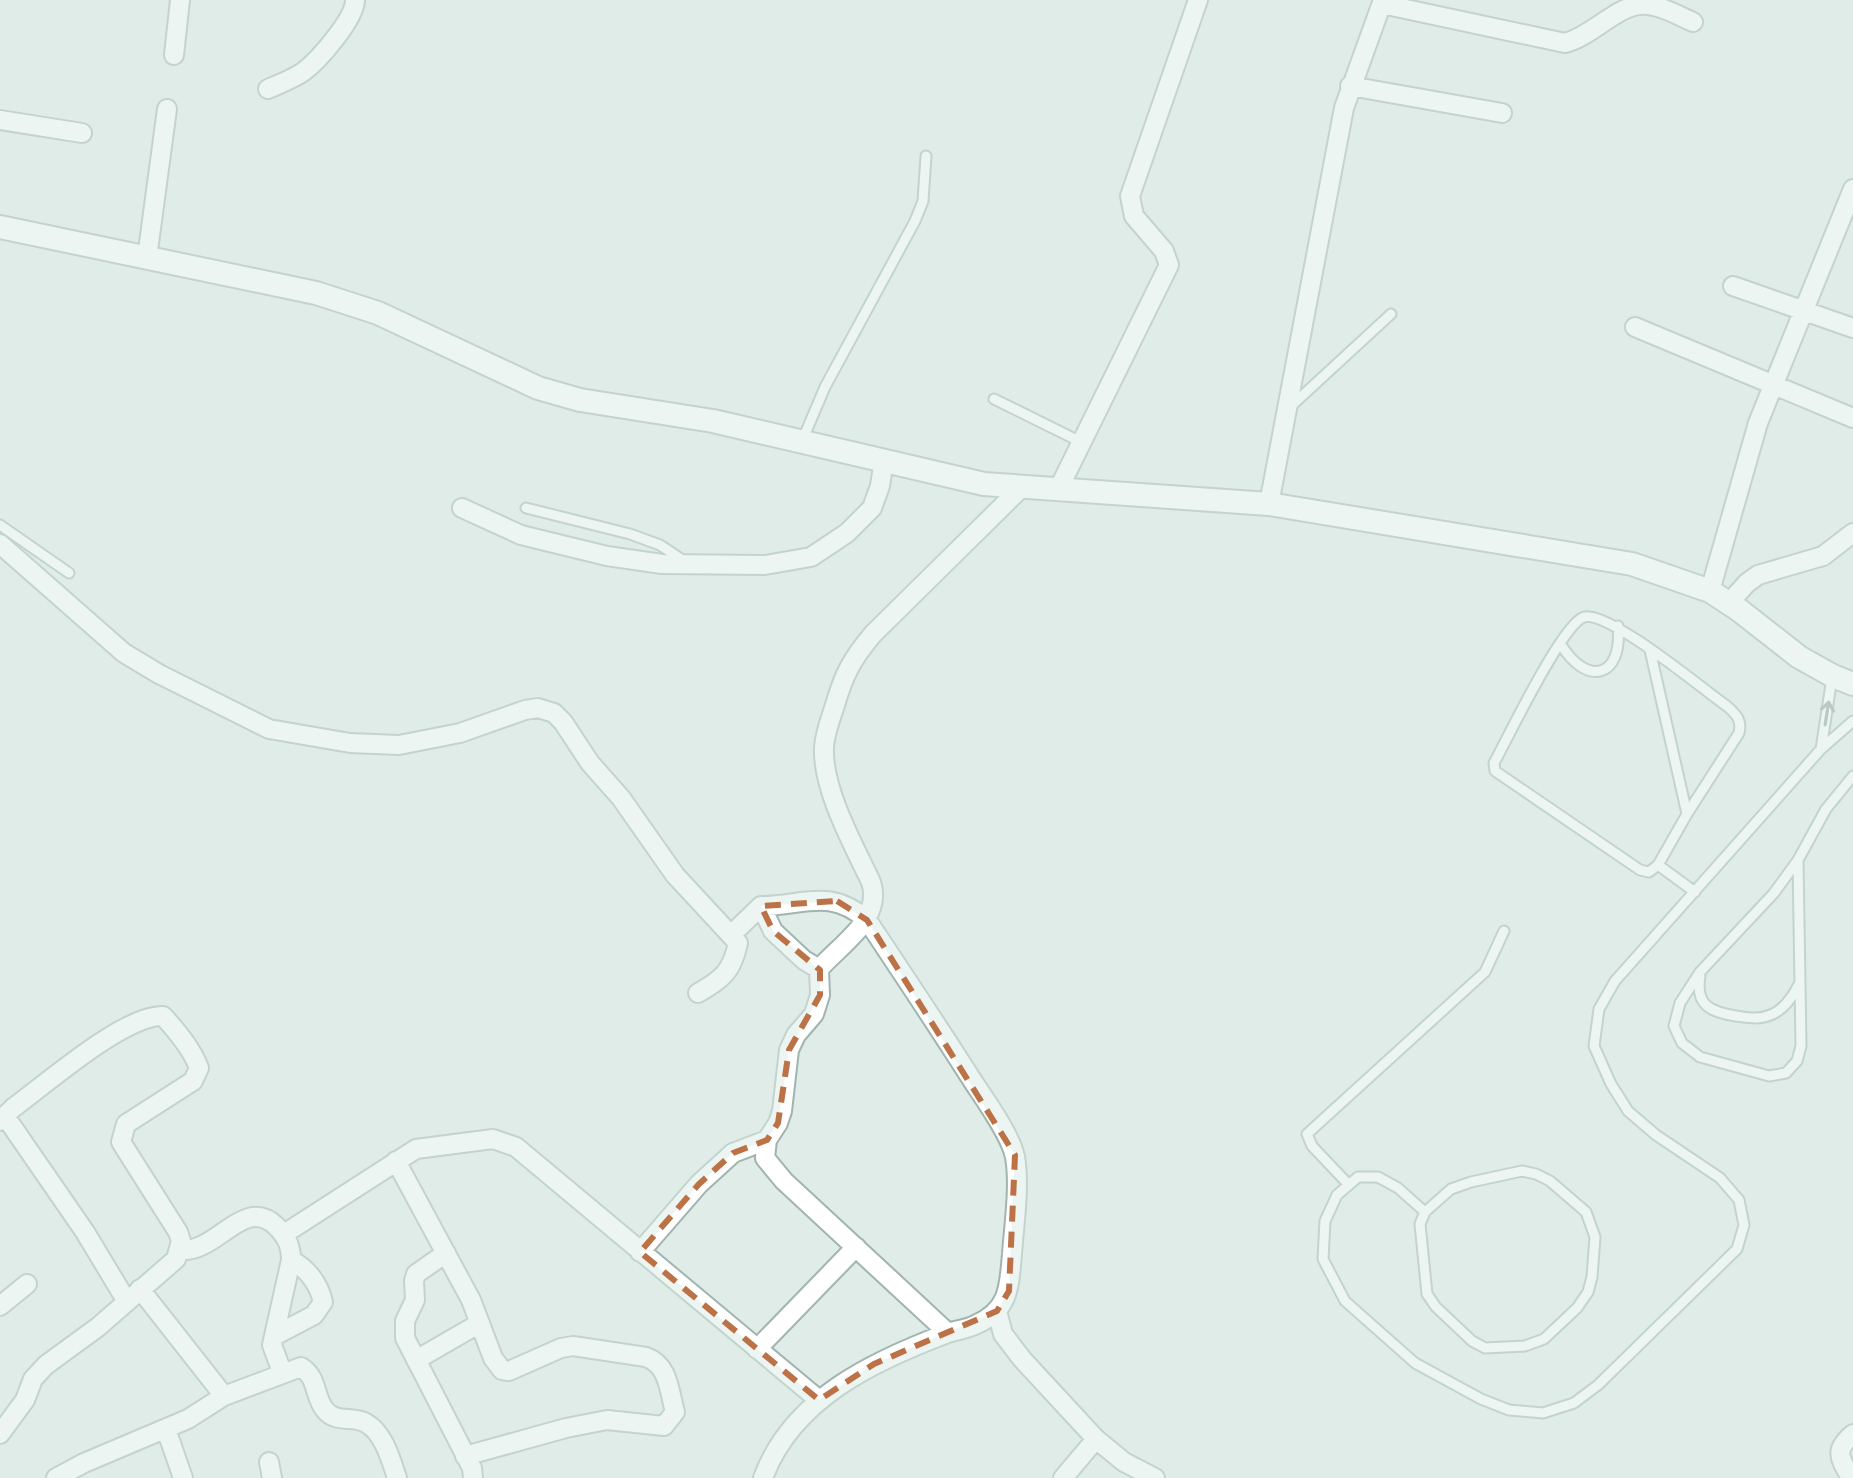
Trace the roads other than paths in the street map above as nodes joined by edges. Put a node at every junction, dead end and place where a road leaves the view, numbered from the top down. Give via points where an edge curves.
1 (180, 0) edge
2 (355, 0) edge
3 (1198, 0) edge
4 (1382, 2) edge
5 (1693, 22) dead end
6 (174, 55) dead end
7 (1350, 86) junction
8 (268, 89) dead end
9 (167, 109) dead end
10 (1502, 113) dead end
11 (0, 120) edge
12 (82, 133) dead end
13 (926, 156) dead end
14 (1853, 189) edge
15 (1846, 225) edge
16 (0, 227) edge
17 (147, 258) junction
18 (1733, 286) dead end
19 (1804, 309) junction
20 (1391, 314) dead end
21 (1635, 327) dead end
22 (1853, 328) edge
23 (1773, 383) junction
24 (994, 399) dead end
25 (1286, 410) junction
26 (1853, 418) edge
27 (802, 441) junction
28 (1081, 442) junction
29 (884, 459) junction
30 (1022, 487) junction
31 (1058, 490) junction
32 (1269, 504) junction
33 (462, 508) dead end
34 (526, 508) dead end
35 (0, 525) edge
36 (1853, 533) edge
37 (0, 544) edge
38 (686, 563) junction
39 (69, 573) dead end
40 (1719, 598) junction
41 (1618, 626) junction
42 (1560, 643) junction
43 (1650, 650) junction
44 (1843, 680) edge
45 (1853, 721) edge
46 (1821, 749) junction
47 (1853, 776) edge
48 (1687, 814) junction
49 (1798, 860) junction
50 (1658, 865) junction
51 (1695, 892) junction
52 (761, 906) junction
53 (867, 920) junction
54 (1504, 931) dead end
55 (731, 935) junction
56 (819, 969) junction
57 (1700, 972) junction
58 (1800, 984) junction
59 (698, 993) dead end
60 (2, 1119) edge
61 (767, 1140) junction
62 (396, 1161) junction
63 (1349, 1185) junction
64 (1425, 1212) junction
65 (284, 1234) junction
66 (856, 1247) junction
67 (181, 1250) junction
68 (640, 1252) junction
69 (446, 1253) junction
70 (291, 1260) junction
71 (27, 1284) dead end
72 (133, 1295) junction
73 (0, 1306) edge
74 (997, 1311) junction
75 (480, 1323) junction
76 (948, 1333) junction
77 (274, 1336) junction
78 (757, 1349) junction
79 (416, 1360) junction
80 (282, 1372) junction
81 (224, 1396) junction
82 (819, 1400) junction
83 (166, 1429) junction
84 (0, 1434) edge
85 (1853, 1434) edge
86 (1096, 1439) junction
87 (465, 1456) junction
88 (65, 1476) edge
89 (183, 1478) edge
90 (397, 1478) edge
91 (473, 1478) edge
92 (763, 1478) edge
93 (1063, 1478) edge
94 (1155, 1478) edge
95 (1851, 1478) edge

1 - 6 street
2 - 8 street via 350,17 316,61
3 - 28 street via 1130,196 1134,216 1164,251 1169,265
4 - 5 street via 1565,43 1640,5
4 - 7 street
7 - 10 street
7 - 25 street
9 - 17 street
11 - 12 street
13 - 27 lane via 923,201 915,221 825,387
14 - 15 street
15 - 19 street
16 - 17 street
17 - 27 street via 316,293 378,313 538,388 580,400
18 - 19 street
19 - 22 street
19 - 23 street
20 - 25 lane
21 - 23 street
23 - 26 street
23 - 40 street via 1758,423
24 - 28 lane
25 - 32 street
27 - 29 street
28 - 31 street
29 - 30 street via 984,484
29 - 38 street via 872,508 811,557 765,565
30 - 31 street
30 - 53 street via 873,634 843,676 824,750 839,813 875,893
31 - 32 street
32 - 40 street via 1632,564
33 - 38 street via 545,542 607,556
34 - 38 lane via 645,539
35 - 39 lane
36 - 40 street via 1823,556 1758,575
37 - 55 street via 124,653 269,729 350,743 399,745 460,733 525,710 554,713 675,875
40 - 44 street via 1799,657
41 - 42 lane via 1583,617
41 - 42 lane via 1620,645 1614,661 1602,671 1586,671 1570,660
41 - 43 lane
42 - 50 lane via 1494,763 1495,771 1640,870 1649,872
43 - 48 lane
43 - 48 lane via 1736,714 1741,725
46 -> 44 lane
45 - 46 lane
46 - 51 lane
47 - 49 lane via 1826,809
48 - 50 lane
49 - 57 lane
49 - 58 lane
50 - 51 lane
51 - 63 lane via 1615,981 1599,1009 1594,1046 1628,1111 1720,1178 1739,1200 1744,1225 1737,1249 1598,1385 1574,1403 1543,1413 1509,1410 1415,1363 1345,1301 1323,1259 1325,1221 1337,1195
52 - 53 street via 837,901
52 - 55 street
52 - 56 street via 773,931
53 - 56 street
53 - 74 street via 995,1115 1015,1155 1009,1291
54 - 63 lane via 1485,972 1307,1134
55 - 59 street via 738,943 733,964
56 - 61 street via 820,995 814,1014 789,1050 782,1111
57 - 58 lane via 1703,1002 1716,1013 1760,1019 1790,1001
57 - 58 lane via 1680,1003 1674,1026 1682,1043 1700,1057 1769,1076 1786,1073 1797,1061
60 - 67 street via 121,1029 163,1016 199,1068 193,1081 126,1124 121,1142 178,1232
60 - 72 street
61 - 66 street via 765,1158 784,1181
61 - 68 street via 733,1153
62 - 65 street
62 - 68 street via 430,1145 504,1140
62 - 69 street
63 - 64 lane via 1358,1177 1378,1177
64 - 64 lane via 1451,1189 1471,1182 1522,1171 1536,1174 1586,1212 1592,1224 1588,1292 1544,1339 1525,1346 1485,1348 1427,1294 1420,1234
65 - 67 street via 271,1221 255,1216 193,1251
65 - 70 street
66 - 76 street
66 - 78 street
67 - 72 street
68 - 78 street
69 - 75 street
69 - 79 street via 420,1269 414,1281 415,1300 404,1329
70 - 77 street
70 - 77 street via 307,1271 323,1302 314,1315
71 - 73 street
72 - 81 street
72 - 84 street via 46,1365
74 - 76 street via 976,1325
74 - 86 street via 1003,1334 1022,1359
75 - 79 street
75 - 87 street via 502,1370 573,1346 656,1361 675,1412 664,1426 607,1420
76 - 82 street via 874,1364
77 - 80 street via 273,1352
78 - 82 street
79 - 87 street
80 - 81 street
80 - 90 street via 301,1367 308,1371 329,1415 365,1422 377,1434
81 - 83 street
82 - 92 street via 791,1426
83 - 88 street
83 - 89 street
85 - 95 street via 1839,1451
86 - 93 street
86 - 94 street
87 - 91 street

